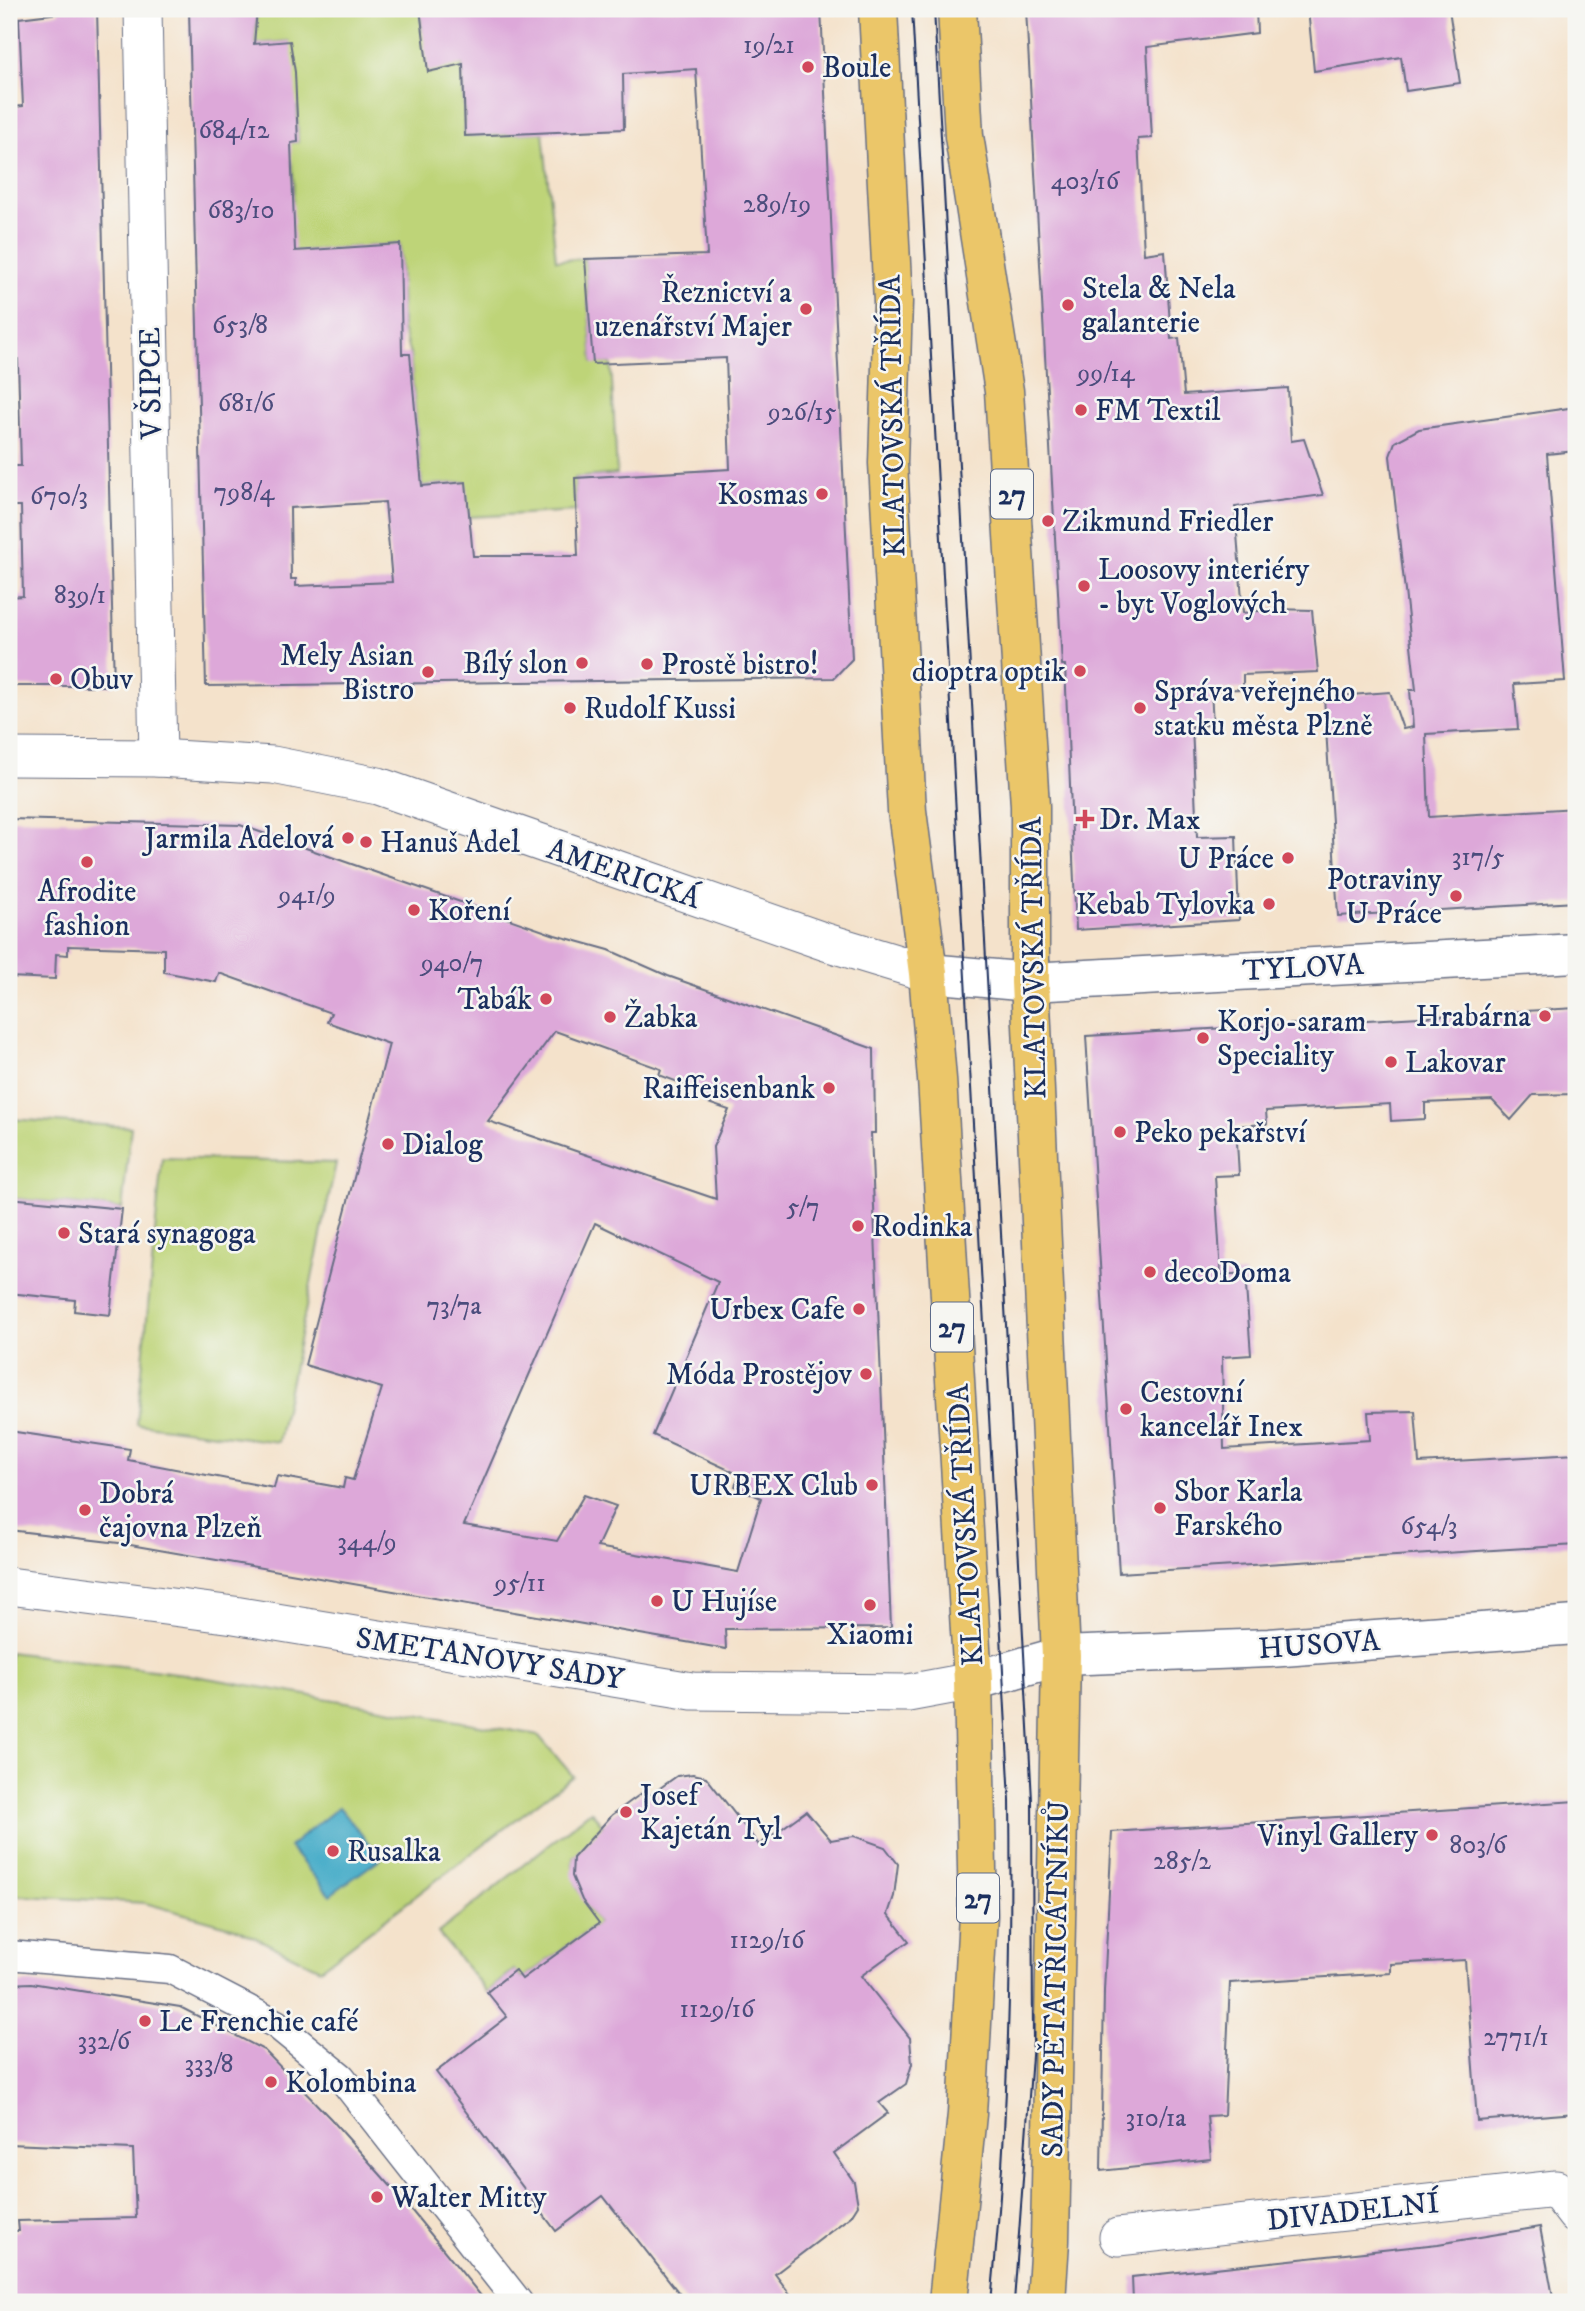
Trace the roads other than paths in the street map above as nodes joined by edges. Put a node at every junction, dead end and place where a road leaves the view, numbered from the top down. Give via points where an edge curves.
1 (143, 9) edge
2 (877, 9) edge
3 (957, 9) edge
4 (9, 758) edge
5 (158, 758) junction
6 (1576, 953) edge
7 (928, 973) junction
8 (1030, 982) junction
9 (9, 1586) edge
10 (1576, 1625) edge
11 (1061, 1656) junction
12 (973, 1681) junction
13 (9, 1955) edge
14 (1576, 2215) edge
15 (1118, 2237) dead end
16 (518, 2302) edge
17 (948, 2302) edge
18 (1046, 2302) edge

1 - 5 street, V ŠIPCE
2 - 7 main road, KLATOVSKÁ TŘÍDA / 27 via 893,302 888,463 908,811
3 - 8 main road, KLATOVSKÁ TŘÍDA / 27 via 964,136 1009,441 1030,806
4 - 5 street, AMERICKÁ
5 - 7 street, AMERICKÁ via 273,765 378,786
6 - 8 street, TYLOVA
7 - 8 street, AMERICKÁ
7 - 12 main road, KLATOVSKÁ TŘÍDA / 27
8 - 11 main road, KLATOVSKÁ TŘÍDA / 27
9 - 12 street, SMETANOVY SADY via 234,1615 692,1691 908,1693
10 - 11 street, HUSOVA via 1269,1648
11 - 12 street, KLATOVSKÁ TŘÍDA
11 - 18 main road, SADY PĚTATŘICÁTNÍKŮ / 27
12 - 17 main road, 27 via 978,1915 967,2114
13 - 16 street via 170,1969 276,2024 341,2077
14 - 15 street, DIVADELNÍ via 1556,2189

